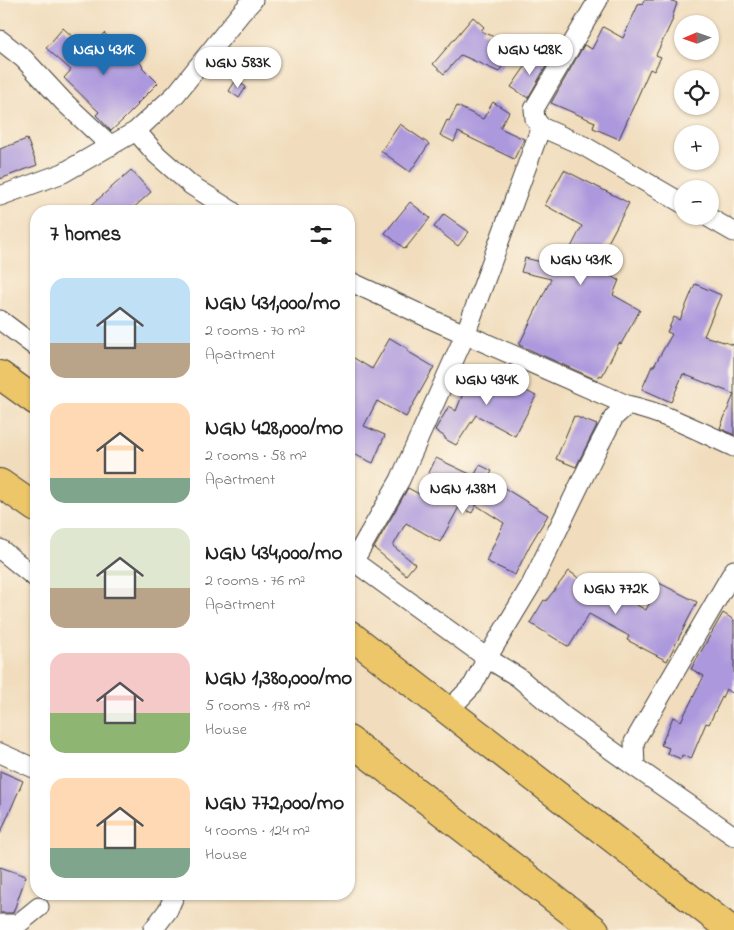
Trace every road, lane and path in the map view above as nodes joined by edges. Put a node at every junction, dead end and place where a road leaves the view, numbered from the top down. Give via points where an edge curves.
1 (253, 0) edge
2 (598, 0) edge
3 (0, 40) edge
4 (542, 127) junction
5 (136, 131) junction
6 (111, 146) junction
7 (0, 196) edge
8 (674, 198) edge
9 (223, 205) edge
10 (719, 223) edge
11 (734, 232) edge
12 (355, 284) edge
13 (0, 320) edge
14 (465, 334) junction
15 (30, 342) edge
16 (0, 376) edge
17 (30, 397) edge
18 (627, 405) junction
19 (734, 447) edge
20 (0, 483) edge
21 (30, 504) edge
22 (0, 549) edge
23 (355, 553) edge
24 (355, 563) edge
25 (30, 573) edge
26 (732, 581) edge
27 (355, 639) edge
28 (487, 658) junction
29 (448, 711) junction
30 (634, 742) junction
31 (355, 745) edge
32 (610, 749) junction
33 (0, 753) edge
34 (30, 766) edge
35 (634, 767) junction
36 (734, 836) edge
37 (40, 900) edge
38 (172, 900) edge
39 (0, 924) edge
40 (32, 930) edge
41 (153, 930) edge
42 (595, 930) edge
43 (731, 930) edge

1 - 5 street via 176,94
2 - 4 street via 534,109 535,119
3 - 6 street via 24,59
4 - 8 street via 584,146
4 - 14 street
5 - 6 street
5 - 9 street via 191,185
6 - 7 street via 63,173
10 - 11 street
12 - 14 street
13 - 15 street
14 - 18 street
14 - 23 street via 400,480
16 - 17 highway
18 - 19 street via 668,417
18 - 28 street via 614,417 531,585
20 - 21 highway
22 - 25 street
24 - 28 street
26 - 30 street
27 - 29 highway
28 - 29 street via 473,685
28 - 32 street via 518,677 565,717
29 - 43 highway
30 - 32 street
30 - 35 street
31 - 42 highway
32 - 35 street
33 - 34 street
35 - 36 street
37 - 39 street via 18,924
37 - 40 street
38 - 41 street

